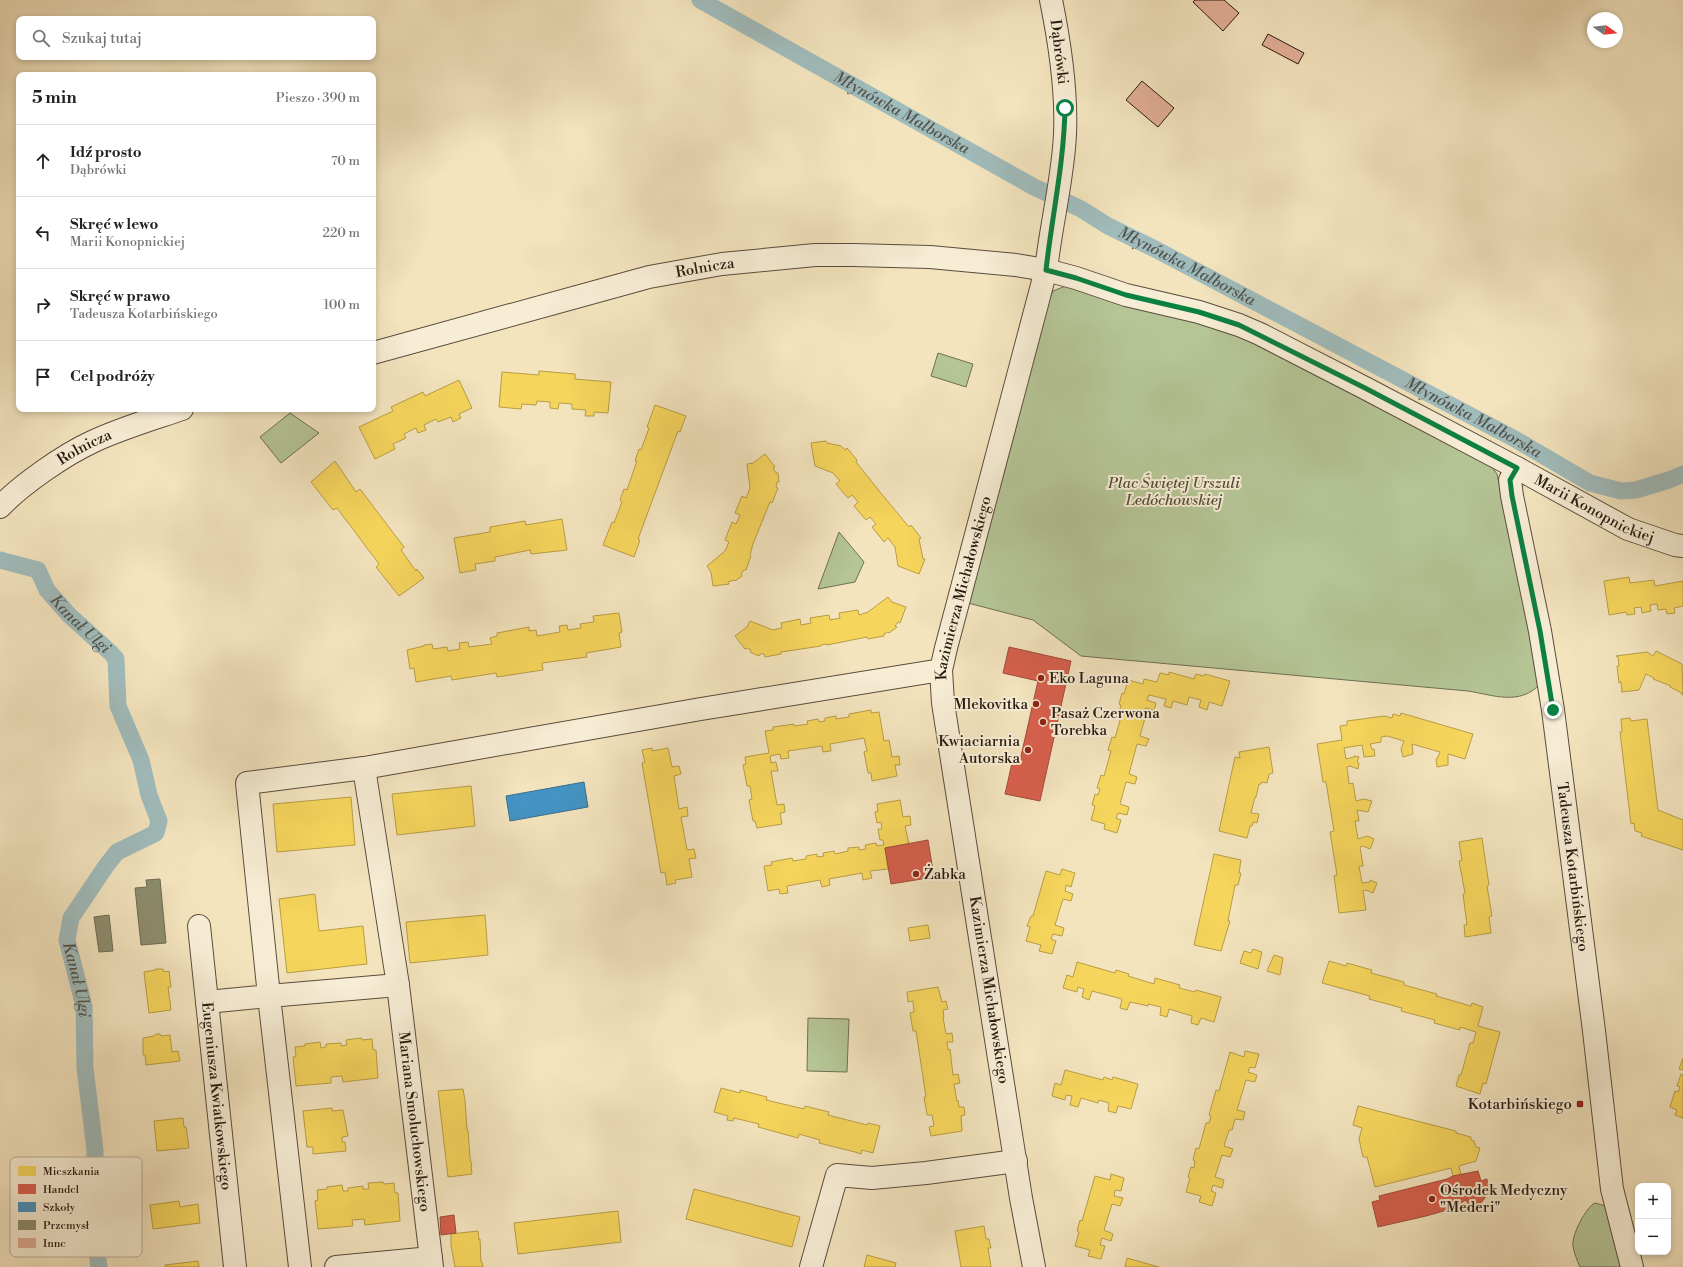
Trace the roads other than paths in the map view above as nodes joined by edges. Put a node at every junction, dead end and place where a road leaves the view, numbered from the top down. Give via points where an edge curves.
1 (1051, 0) edge
2 (1046, 270) junction
3 (376, 352) edge
4 (174, 412) edge
5 (1517, 468) junction
6 (0, 507) edge
7 (1683, 546) edge
8 (941, 670) junction
9 (364, 768) junction
10 (199, 926) dead end
11 (398, 985) junction
12 (269, 996) junction
13 (207, 1002) junction
14 (1016, 1161) junction
15 (432, 1263) edge
16 (235, 1267) edge
17 (300, 1267) edge
18 (336, 1267) edge
19 (812, 1267) edge
20 (1034, 1267) edge
21 (1632, 1267) edge

1 - 2 street, Dąbrówki via 1062,60 1065,134
2 - 3 street, Rolnicza via 930,257 853,255 807,256 722,264 649,278
2 - 5 street, Marii Konopnickiej via 1126,295 1199,312 1239,325
2 - 8 street, Kazimierza Michałowskiego
4 - 6 street, Rolnicza via 93,441 63,458
5 - 7 street, Marii Konopnickiej via 1628,529
5 - 21 street, Tadeusza Kotarbińskiego via 1510,480 1512,496 1540,631 1554,717 1612,1189
8 - 9 street
8 - 14 street, Kazimierza Michałowskiego via 943,703
9 - 11 street, Mariana Smoluchowskiego
9 - 12 street via 247,783
10 - 13 street, Eugeniusza Kwiatkowskiego
11 - 12 street
11 - 15 street, Mariana Smoluchowskiego
12 - 13 street
12 - 17 street
13 - 16 street, Eugeniusza Kwiatkowskiego
14 - 19 street via 872,1178 837,1175
14 - 20 street, Kazimierza Michałowskiego
15 - 18 street, Mariana Smoluchowskiego

